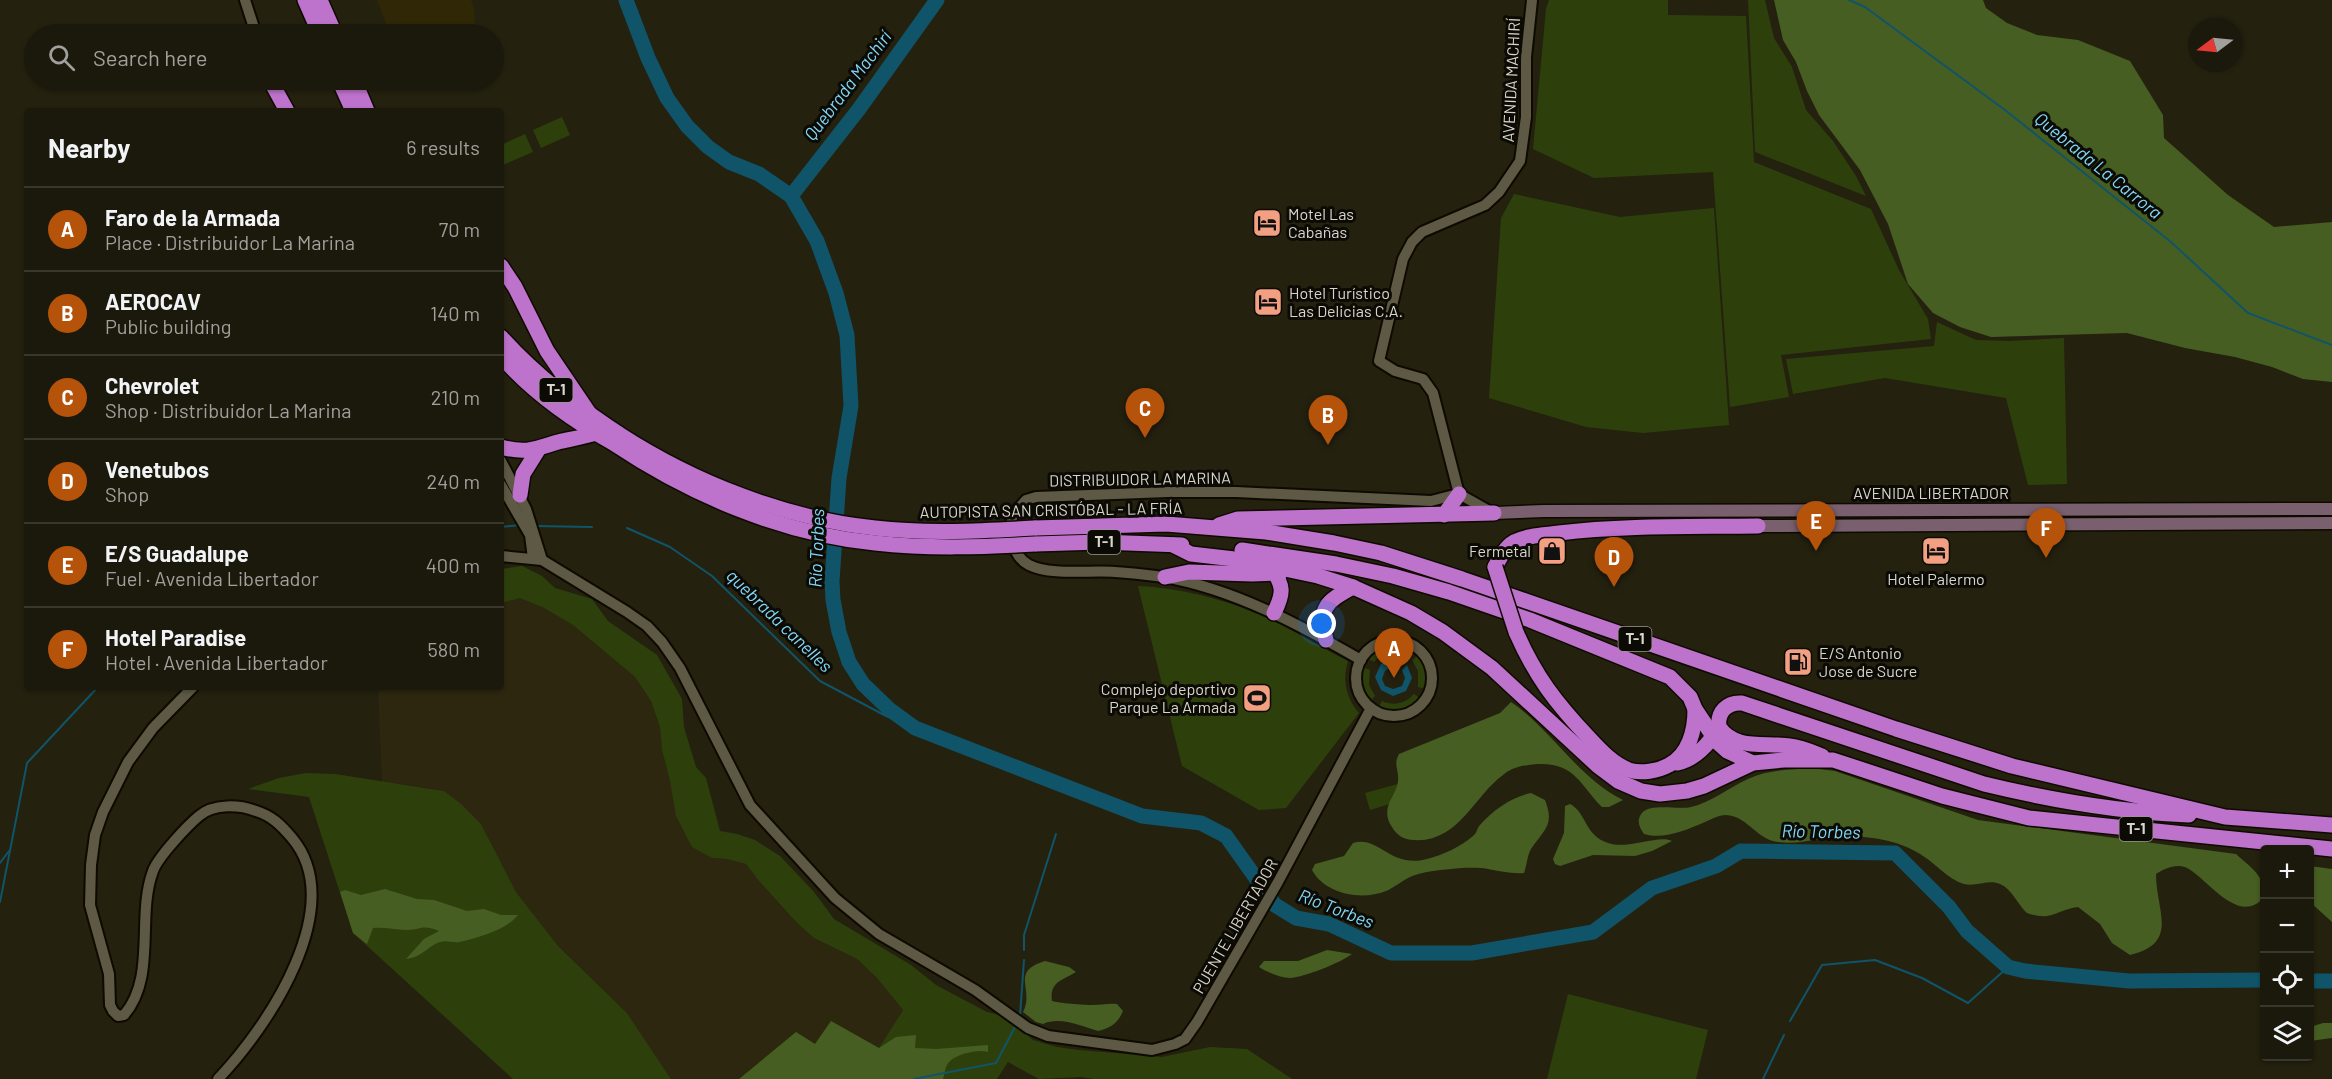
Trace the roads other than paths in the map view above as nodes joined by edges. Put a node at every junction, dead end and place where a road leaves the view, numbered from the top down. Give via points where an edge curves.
1 (245, 0) edge
2 (305, 0) edge
3 (320, 0) edge
4 (1532, 0) edge
5 (253, 24) edge
6 (316, 24) edge
7 (331, 24) edge
8 (272, 90) edge
9 (275, 90) edge
10 (344, 90) edge
11 (358, 90) edge
12 (277, 108) edge
13 (285, 108) edge
14 (352, 108) edge
15 (366, 108) edge
16 (504, 270) edge
17 (504, 340) edge
18 (504, 359) edge
19 (591, 416) junction
20 (596, 434) junction
21 (616, 439) junction
22 (504, 448) edge
23 (538, 450) junction
24 (504, 466) edge
25 (504, 489) edge
26 (1459, 494) junction
27 (520, 495) junction
28 (2332, 508) edge
29 (1494, 513) junction
30 (1444, 515) junction
31 (525, 517) junction
32 (2332, 523) edge
33 (1758, 526) joint
34 (1210, 527) junction
35 (1173, 545) junction
36 (504, 556) edge
37 (538, 559) junction
38 (1272, 569) junction
39 (1165, 577) junction
40 (1353, 587) junction
41 (1274, 613) junction
42 (1326, 640) junction
43 (1361, 660) junction
44 (191, 690) edge
45 (1371, 708) junction
46 (1695, 709) junction
47 (1716, 732) junction
48 (1833, 760) junction
49 (1753, 763) junction
50 (1672, 764) junction
51 (2225, 817) junction
52 (2332, 825) edge
53 (2332, 849) edge
54 (218, 1079) edge

1 - 5 street
2 - 6 highway
3 - 7 highway
4 - 26 street, AVENIDA MACHIRÍ via 1520,161 1485,205 1422,232 1412,242 1403,259 1379,361 1428,384
8 - 12 street
9 - 13 highway
10 - 14 highway
11 - 15 highway
16 - 19 highway via 547,351
17 - 19 highway, AUTOPISTA SAN CRISTÓBAL - LA FRÍA / T-1 via 523,362
18 - 20 highway, AUTOPISTA SAN CRISTÓBAL - LA FRÍA / T-1 via 553,404
19 - 21 highway, AUTOPISTA SAN CRISTÓBAL - LA FRÍA / T-1
20 - 21 highway, AUTOPISTA SAN CRISTÓBAL - LA FRÍA / T-1
20 - 23 highway
21 - 34 highway, AUTOPISTA SAN CRISTÓBAL - LA FRÍA / T-1, bridge via 717,486 778,508 873,528 969,532 1166,524
21 - 35 highway, AUTOPISTA SAN CRISTÓBAL - LA FRÍA / T-1, bridge via 655,470 692,489 809,532 876,544 922,546 1100,542
22 - 23 highway
23 - 27 highway via 523,474
24 - 27 street
25 - 31 street
26 - 29 street
26 - 30 highway
26 - 39 street, DISTRIBUIDOR LA MARINA via 1431,501 1236,492 1036,496 1026,500 1012,516 1013,544 1028,564 1051,570
27 - 31 street
28 - 29 main road, AVENIDA LIBERTADOR
29 - 30 highway
30 - 34 highway via 1238,519
31 - 37 street
32 - 33 main road, AVENIDA LIBERTADOR
33 - 50 highway, bridge via 1632,528 1525,537 1512,543 1496,567 1527,659 1549,693 1600,750 1629,770 1644,772
34 - 51 highway, AUTOPISTA SAN CRISTÓBAL - LA FRÍA / T-1 via 1306,538 1381,553 2012,766
35 - 38 highway, AUTOPISTA SAN CRISTÓBAL - LA FRÍA / T-1 via 1191,554
35 - 46 highway via 1219,547 1336,564 1449,592 1530,620 1671,678 1690,697
36 - 37 street
37 - 45 street, PUENTE LIBERTADOR via 627,612 662,642 704,711 750,805 835,898 879,934 975,990 1028,1028 1048,1036 1152,1050 1185,1039
38 - 39 highway via 1189,572
38 - 40 highway, AUTOPISTA SAN CRISTÓBAL - LA FRÍA / T-1 via 1292,570
38 - 41 highway via 1280,584 1281,598
39 - 41 street, DISTRIBUIDOR LA MARINA
40 - 42 highway via 1323,609 1321,622
40 - 49 highway, AUTOPISTA SAN CRISTÓBAL - LA FRÍA / T-1 via 1443,632 1492,668 1618,781 1641,791 1675,794 1704,786
41 - 42 street, DISTRIBUIDOR LA MARINA
42 - 43 street, DISTRIBUIDOR LA MARINA
43 - 45 street via 1357,683
43 - 45 street via 1372,647 1395,640 1416,648 1430,667 1429,690 1415,709 1393,716
44 - 54 street via 153,728 115,787 96,835 90,905 109,974 110,1005 118,1016 124,1015 140,987 148,888 154,868 201,814 231,806 266,814 303,852 311,899 306,935 296,962 256,1035
46 - 47 highway
46 - 50 highway via 1690,740
47 - 48 highway via 1734,741 1790,746
47 - 49 highway via 1727,751
47 - 50 highway via 1686,761
47 - 51 highway via 1724,708 1742,703 2023,793 2163,814
48 - 49 highway, AUTOPISTA SAN CRISTÓBAL - LA FRÍA / T-1
48 - 53 highway, AUTOPISTA SAN CRISTÓBAL - LA FRÍA / T-1 via 1942,796 2029,818
51 - 52 highway, AUTOPISTA SAN CRISTÓBAL - LA FRÍA / T-1

